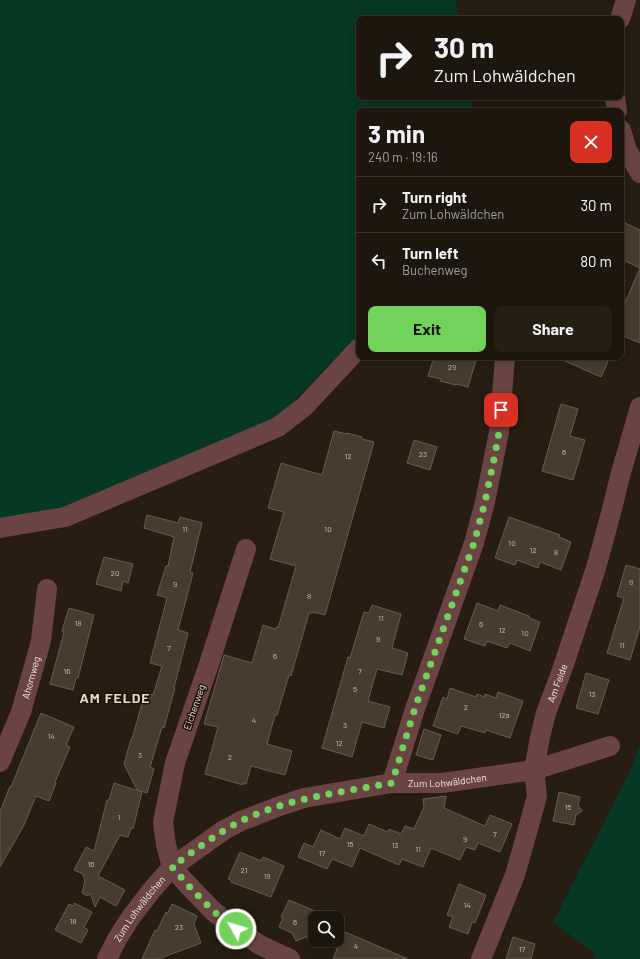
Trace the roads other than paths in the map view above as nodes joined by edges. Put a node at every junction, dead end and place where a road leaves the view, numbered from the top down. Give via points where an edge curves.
1 (626, 0) edge
2 (621, 16) edge
3 (624, 138) edge
4 (629, 151) edge
5 (640, 173) edge
6 (356, 351) edge
7 (505, 360) edge
8 (640, 407) edge
9 (0, 528) edge
10 (246, 549) dead end
11 (47, 589) dead end
12 (610, 746) dead end
13 (0, 762) edge
14 (534, 770) junction
15 (392, 783) junction
16 (172, 867) junction
17 (107, 959) edge
18 (290, 959) edge
19 (481, 959) edge

1 - 2 street
3 - 4 street
4 - 5 street
6 - 9 street via 305,406 278,427 65,517
7 - 15 street via 499,432 485,502 474,543 415,708
8 - 14 street, Am Felde via 596,568 546,713
10 - 16 street, Eichenweg via 175,763 163,822
11 - 13 street, Ahornweg via 41,641 21,712
12 - 14 street, Zum Lohwäldchen
14 - 15 street, Zum Lohwäldchen via 442,783
14 - 19 street, Am Felde via 537,796 526,836 515,875
15 - 16 street, Zum Lohwäldchen via 304,798 280,806 224,830
16 - 17 street, Zum Lohwäldchen via 131,917
16 - 18 street via 213,911 236,929 260,945

